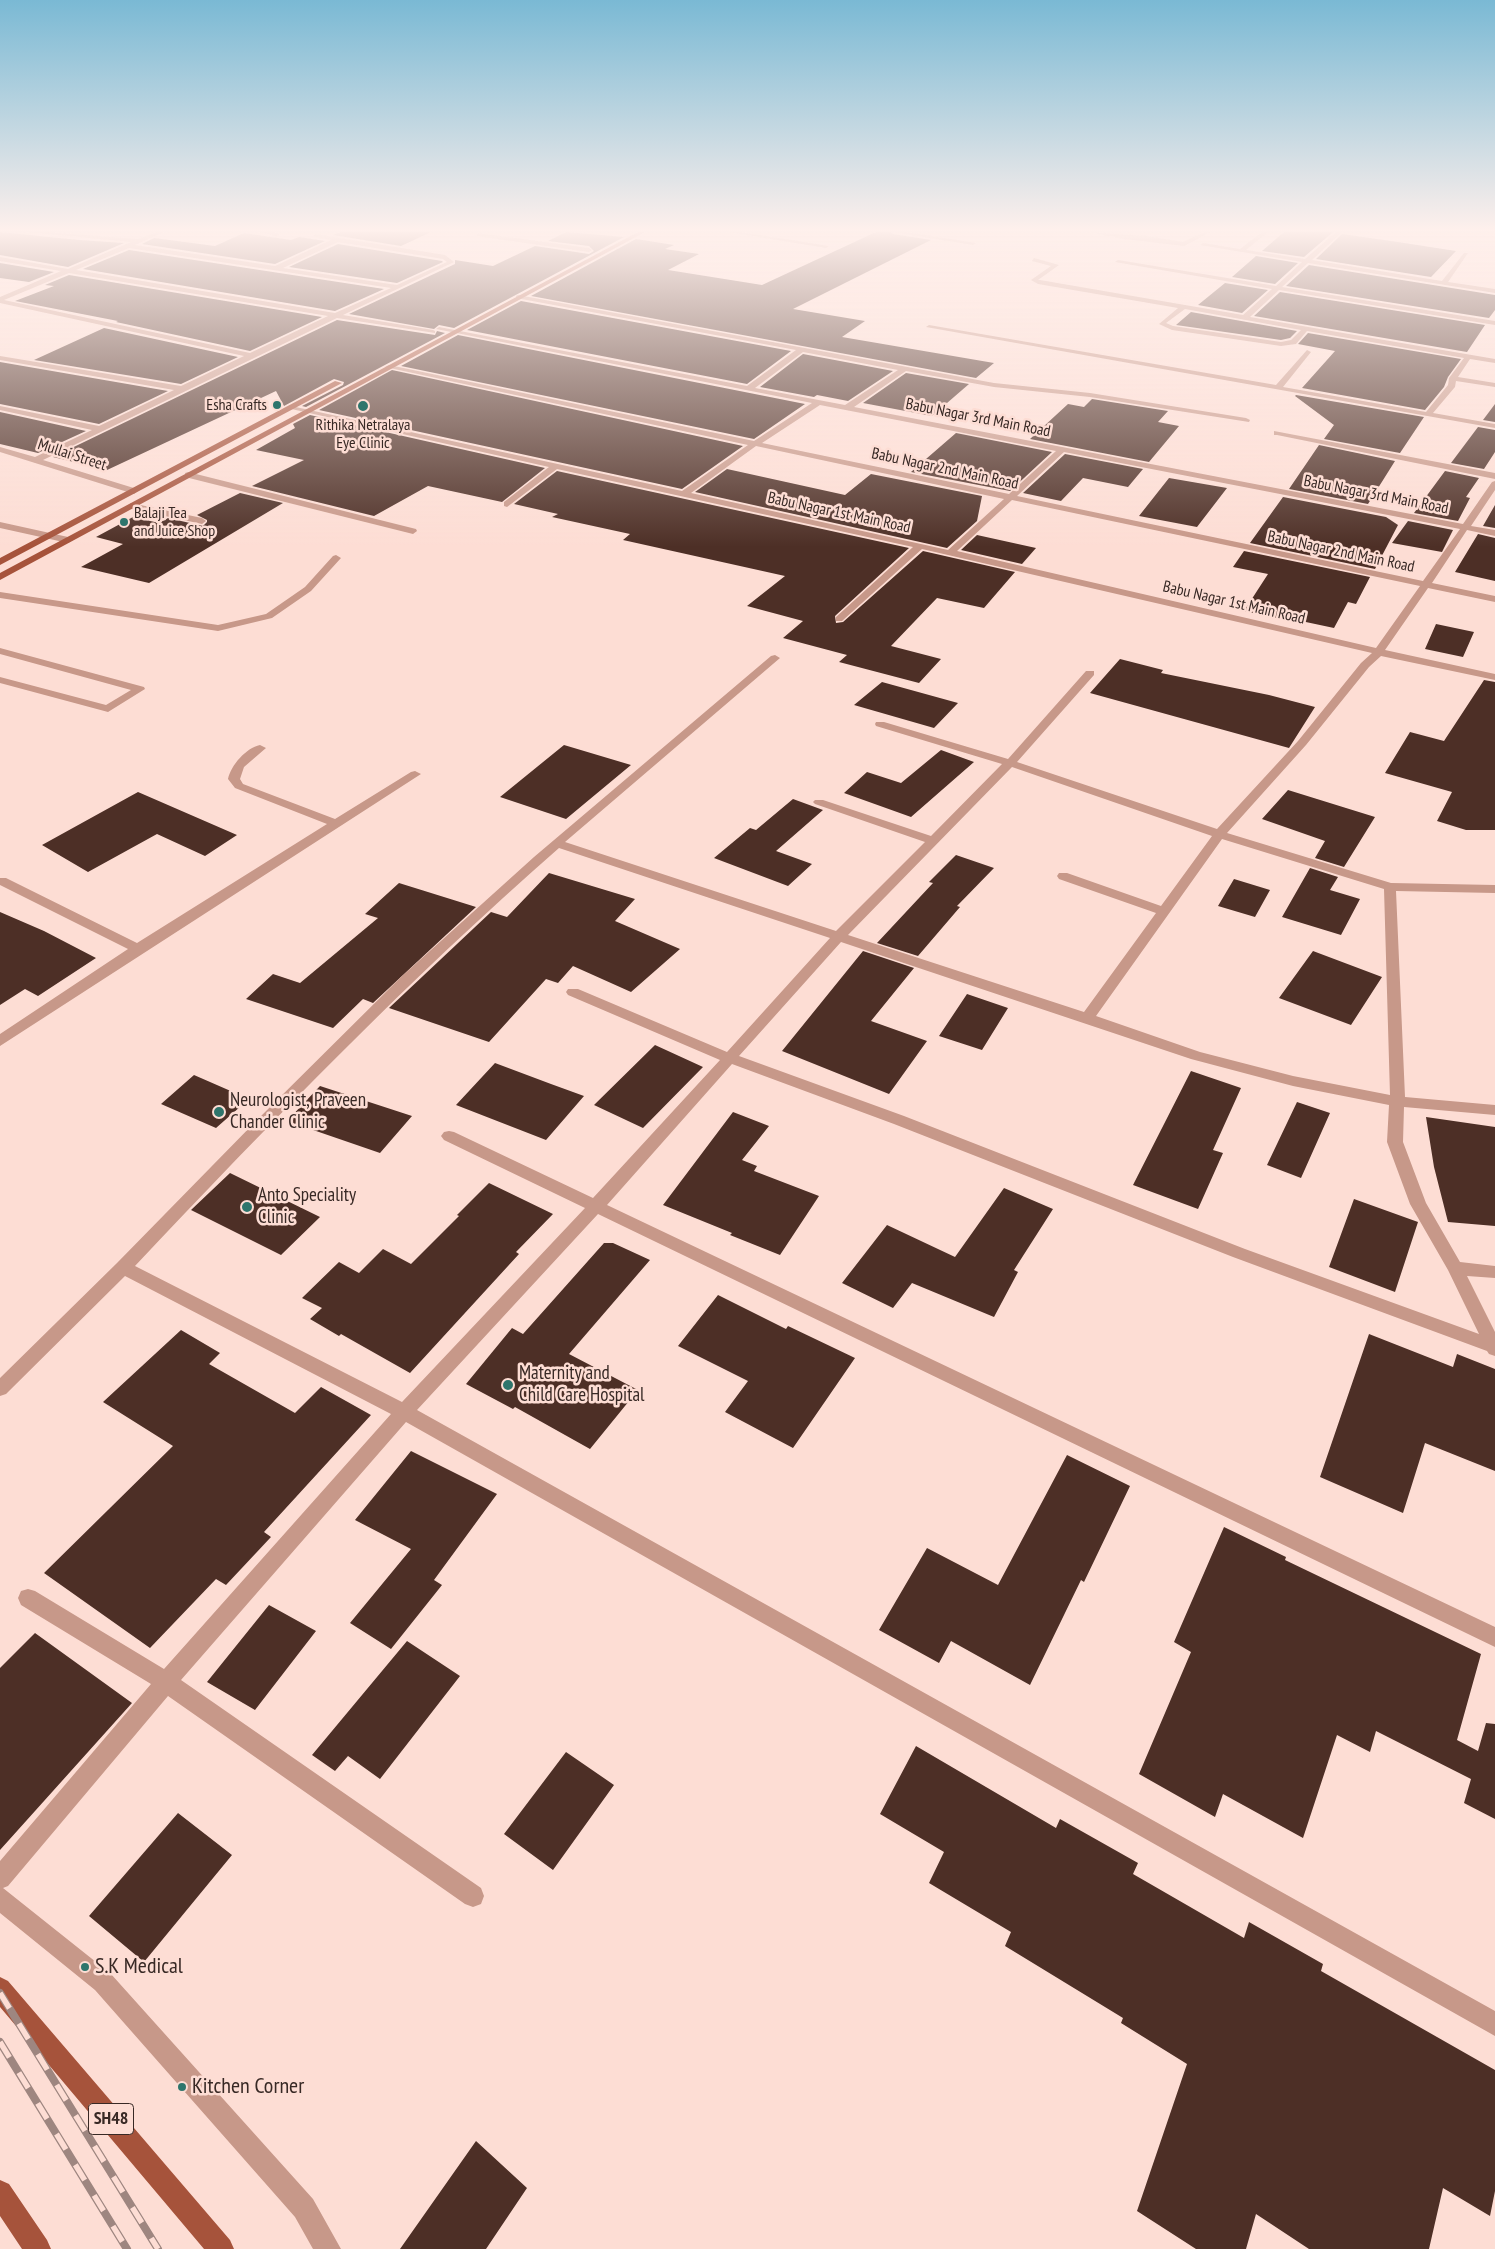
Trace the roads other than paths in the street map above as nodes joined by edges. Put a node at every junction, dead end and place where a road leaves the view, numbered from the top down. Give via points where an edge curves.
1 (169, 337) edge
2 (290, 337) edge
3 (445, 337) edge
4 (487, 337) edge
5 (731, 337) edge
6 (986, 337) edge
7 (1233, 337) edge
8 (1298, 337) edge
9 (1356, 337) edge
10 (801, 350) junction
11 (1307, 352) dead end
12 (251, 355) junction
13 (1468, 357) junction
14 (0, 358) edge
15 (1495, 361) edge
16 (389, 367) junction
17 (904, 369) junction
18 (1453, 378) junction
19 (345, 379) dead end
20 (1495, 385) edge
21 (750, 388) junction
22 (1278, 388) junction
23 (184, 389) junction
24 (819, 402) junction
25 (848, 407) junction
26 (0, 408) edge
27 (291, 408) junction
28 (308, 411) junction
29 (1428, 414) junction
30 (1246, 420) dead end
31 (1495, 426) edge
32 (100, 429) junction
33 (1277, 433) dead end
34 (756, 443) junction
35 (1063, 449) junction
36 (0, 450) edge
37 (36, 460) junction
38 (556, 466) junction
39 (188, 475) junction
40 (1495, 476) edge
41 (1495, 484) edge
42 (134, 491) junction
43 (684, 494) junction
44 (1009, 498) junction
45 (507, 504) dead end
46 (131, 506) junction
47 (202, 521) dead end
48 (0, 525) edge
49 (1464, 527) junction
50 (412, 531) dead end
51 (1495, 533) edge
52 (49, 536) junction
53 (68, 540) junction
54 (920, 546) junction
55 (950, 553) junction
56 (336, 558) dead end
57 (0, 562) edge
58 (0, 577) edge
59 (1425, 585) junction
60 (0, 594) edge
61 (1495, 599) edge
62 (838, 619) dead end
63 (0, 651) edge
64 (1379, 652) junction
65 (774, 658) dead end
66 (1090, 673) dead end
67 (1495, 677) edge
68 (0, 680) edge
69 (880, 724) dead end
70 (260, 748) dead end
71 (1010, 763) junction
72 (415, 774) dead end
73 (819, 802) dead end
74 (337, 824) junction
75 (1219, 834) junction
76 (933, 841) junction
77 (558, 844) junction
78 (1062, 876) dead end
79 (2, 881) dead end
80 (1390, 887) junction
81 (1495, 889) edge
82 (1163, 911) junction
83 (839, 936) junction
84 (138, 949) junction
85 (573, 992) dead end
86 (1087, 1018) junction
87 (0, 1041) edge
88 (729, 1058) junction
89 (1397, 1101) junction
90 (1495, 1110) edge
91 (448, 1136) dead end
92 (595, 1206) junction
93 (123, 1268) junction
94 (1455, 1268) junction
95 (1495, 1272) edge
96 (1494, 1348) edge
97 (0, 1389) edge
98 (404, 1412) junction
99 (28, 1598) dead end
100 (1495, 1637) edge
101 (166, 1682) junction
102 (0, 1878) edge
103 (473, 1896) dead end
104 (0, 1898) edge
105 (0, 1989) edge
106 (1495, 2024) edge
107 (0, 2193) edge
108 (38, 2249) edge
109 (221, 2249) edge
110 (328, 2249) edge

1 - 12 street
2 - 12 street
3 - 16 main road
4 - 21 street, Babu Nagar 3rd Main Road
5 - 10 street
6 - 22 street
7 - 8 street via 1281,344 1293,342
9 - 13 street
10 - 17 street
10 - 21 street
11 - 22 street
12 - 23 street
13 - 15 street
13 - 18 street
14 - 23 street
16 - 28 main road
16 - 34 street, Babu Nagar 2nd Main Road
17 - 25 street
17 - 30 street via 994,385 1155,404
18 - 20 street
18 - 29 street via 1452,385
19 - 27 main road
21 - 24 street, Babu Nagar 3rd Main Road
22 - 29 street
23 - 32 street
24 - 25 street, Babu Nagar 3rd Main Road
24 - 34 street
25 - 35 street, Babu Nagar 3rd Main Road
26 - 32 street
27 - 28 street, Babu Nagar 1st Main Road
27 - 42 main road
28 - 38 street, Babu Nagar 1st Main Road
28 - 39 main road
29 - 31 street
32 - 37 street
33 - 40 street
34 - 43 street
34 - 44 street, Babu Nagar 2nd Main Road
35 - 44 street
35 - 49 street, Babu Nagar 3rd Main Road
36 - 37 street, Mullai Street
37 - 42 street, Mullai Street
38 - 43 street, Babu Nagar 1st Main Road
38 - 45 street
39 - 46 main road
39 - 50 street
41 - 49 street
42 - 52 main road
43 - 54 street, Babu Nagar 1st Main Road
44 - 55 street
44 - 59 street, Babu Nagar 2nd Main Road
46 - 47 street
46 - 53 main road
48 - 52 street
49 - 51 street, Babu Nagar 3rd Main Road
49 - 59 street
52 - 53 street
52 - 57 main road
53 - 58 main road
54 - 55 street, Babu Nagar 1st Main Road
54 - 62 street
55 - 64 street, Babu Nagar 1st Main Road
56 - 60 street via 308,589 269,616 218,628
59 - 61 street, Babu Nagar 2nd Main Road
59 - 64 street
63 - 68 street via 140,689 108,709
64 - 67 street, Babu Nagar 1st Main Road
64 - 75 street
65 - 77 street
66 - 71 street
69 - 71 street
70 - 74 street via 234,772 239,786
71 - 75 street
71 - 76 street
72 - 74 street
73 - 76 street
74 - 84 street
75 - 80 street
75 - 82 street
76 - 83 street
77 - 83 street
77 - 93 street via 506,888 305,1078
78 - 82 street
79 - 84 street
80 - 81 street
80 - 89 street
82 - 86 street
83 - 86 street
83 - 88 street
84 - 87 street
85 - 88 street
86 - 89 street via 1196,1056 1293,1081
88 - 92 street
88 - 96 street
89 - 90 street
89 - 94 street via 1395,1142 1418,1204
91 - 92 street
92 - 98 street
92 - 100 street
93 - 97 street
93 - 98 street
94 - 95 street
94 - 96 street
98 - 101 street
98 - 106 street
99 - 101 street
101 - 102 street
101 - 103 street
104 - 110 street via 103,1982 304,2208
105 - 109 main road, SH48
107 - 108 main road

